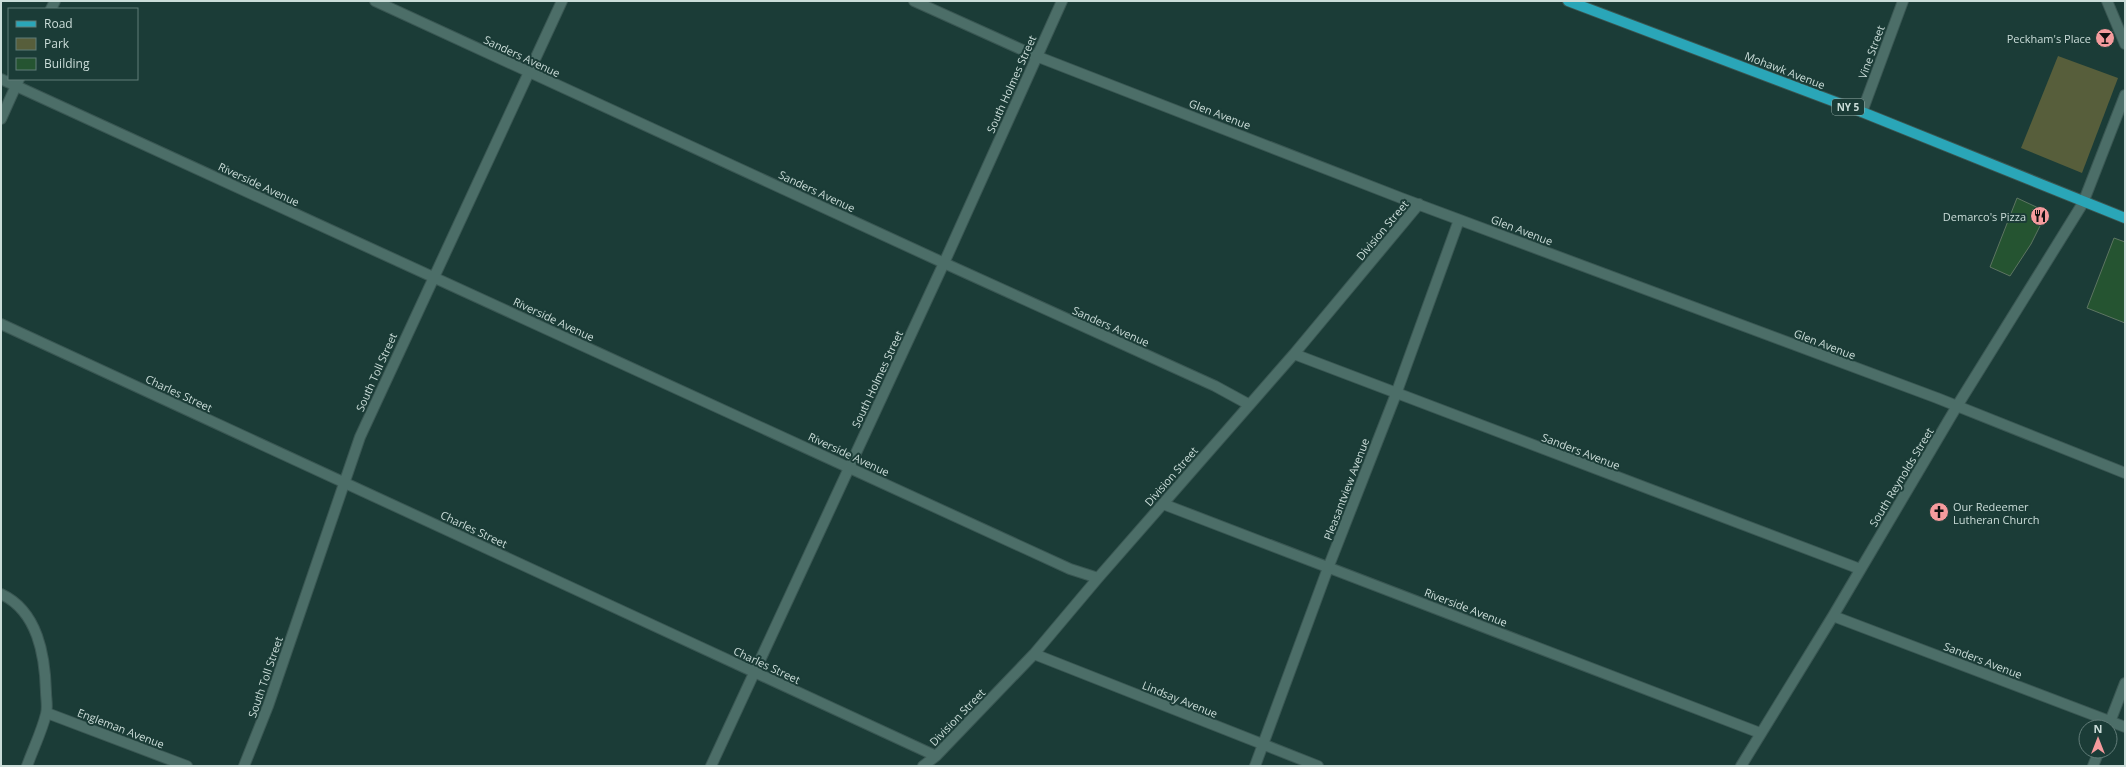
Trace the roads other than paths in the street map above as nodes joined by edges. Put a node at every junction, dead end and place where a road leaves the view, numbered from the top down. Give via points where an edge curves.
1 (375, 1) edge
2 (562, 1) edge
3 (914, 1) edge
4 (1062, 1) edge
5 (1568, 1) edge
6 (1903, 1) edge
7 (2107, 1) edge
8 (1586, 4) edge
9 (2125, 44) edge
10 (1036, 56) junction
11 (529, 73) junction
12 (1, 80) edge
13 (17, 83) edge
14 (2125, 95) edge
15 (1862, 112) junction
16 (1, 119) edge
17 (2084, 203) junction
18 (1419, 204) junction
19 (2125, 218) edge
20 (1460, 220) junction
21 (944, 263) junction
22 (433, 277) junction
23 (1, 324) edge
24 (1294, 354) junction
25 (1396, 394) junction
26 (1248, 404) junction
27 (1957, 406) junction
28 (850, 467) junction
29 (2125, 473) edge
30 (344, 482) junction
31 (1163, 504) junction
32 (1328, 568) junction
33 (1860, 569) junction
34 (1098, 578) junction
35 (1, 594) edge
36 (1833, 616) junction
37 (1034, 654) junction
38 (754, 672) junction
39 (2125, 683) edge
40 (47, 713) junction
41 (2096, 719) edge
42 (2111, 719) edge
43 (1760, 733) junction
44 (1263, 745) junction
45 (935, 761) edge
46 (27, 766) edge
47 (187, 766) edge
48 (244, 766) edge
49 (711, 766) edge
50 (923, 766) edge
51 (1255, 766) edge
52 (1318, 766) edge
53 (1741, 766) edge

1 - 11 street, Sanders Avenue
2 - 11 street, South Toll Street
3 - 10 street, Glen Avenue
4 - 10 street, South Holmes Street
5 - 8 main road, Mohawk Avenue / NY 5
6 - 15 street, Vine Street
7 - 9 street
8 - 15 main road, Mohawk Avenue / NY 5
10 - 18 street, Glen Avenue
10 - 21 street, South Holmes Street
11 - 21 street, Sanders Avenue
11 - 22 street, South Toll Street
12 - 13 street, Riverside Avenue
13 - 16 street
13 - 22 street, Riverside Avenue
14 - 17 street, South Reynolds Street
15 - 17 main road, Mohawk Avenue / NY 5
17 - 19 main road, Mohawk Avenue / NY 5
17 - 27 street, South Reynolds Street
18 - 20 street, Glen Avenue
18 - 24 street, Division Street
20 - 25 street, Pleasantview Avenue
20 - 27 street, Glen Avenue
21 - 26 street, Sanders Avenue via 1215,386
21 - 28 street, South Holmes Street
22 - 28 street, Riverside Avenue
22 - 30 street, South Toll Street via 360,437
23 - 30 street, Charles Street
24 - 25 street, Sanders Avenue
24 - 26 street, Division Street
25 - 32 street, Pleasantview Avenue
25 - 33 street, Sanders Avenue
26 - 31 street, Division Street
27 - 29 street, Glen Avenue
27 - 33 street, South Reynolds Street
28 - 34 street, Riverside Avenue via 1070,569
28 - 38 street, South Holmes Street
30 - 38 street, Charles Street
30 - 48 street, South Toll Street via 268,706
31 - 32 street, Riverside Avenue
31 - 34 street, Division Street
32 - 43 street, Riverside Avenue
32 - 44 street, Pleasantview Avenue
33 - 36 street, South Reynolds Street
34 - 37 street, Division Street
35 - 40 street via 10,598 29,618 41,646
36 - 41 street, Sanders Avenue
36 - 43 street, South Reynolds Street
37 - 44 street, Lindsay Avenue
37 - 45 street, Division Street
38 - 45 street, Charles Street
38 - 49 street, South Holmes Street
39 - 42 street
40 - 46 street
40 - 47 street, Engleman Avenue
43 - 53 street, South Reynolds Street
44 - 51 street, Pleasantview Avenue
44 - 52 street, Lindsay Avenue
45 - 50 street

